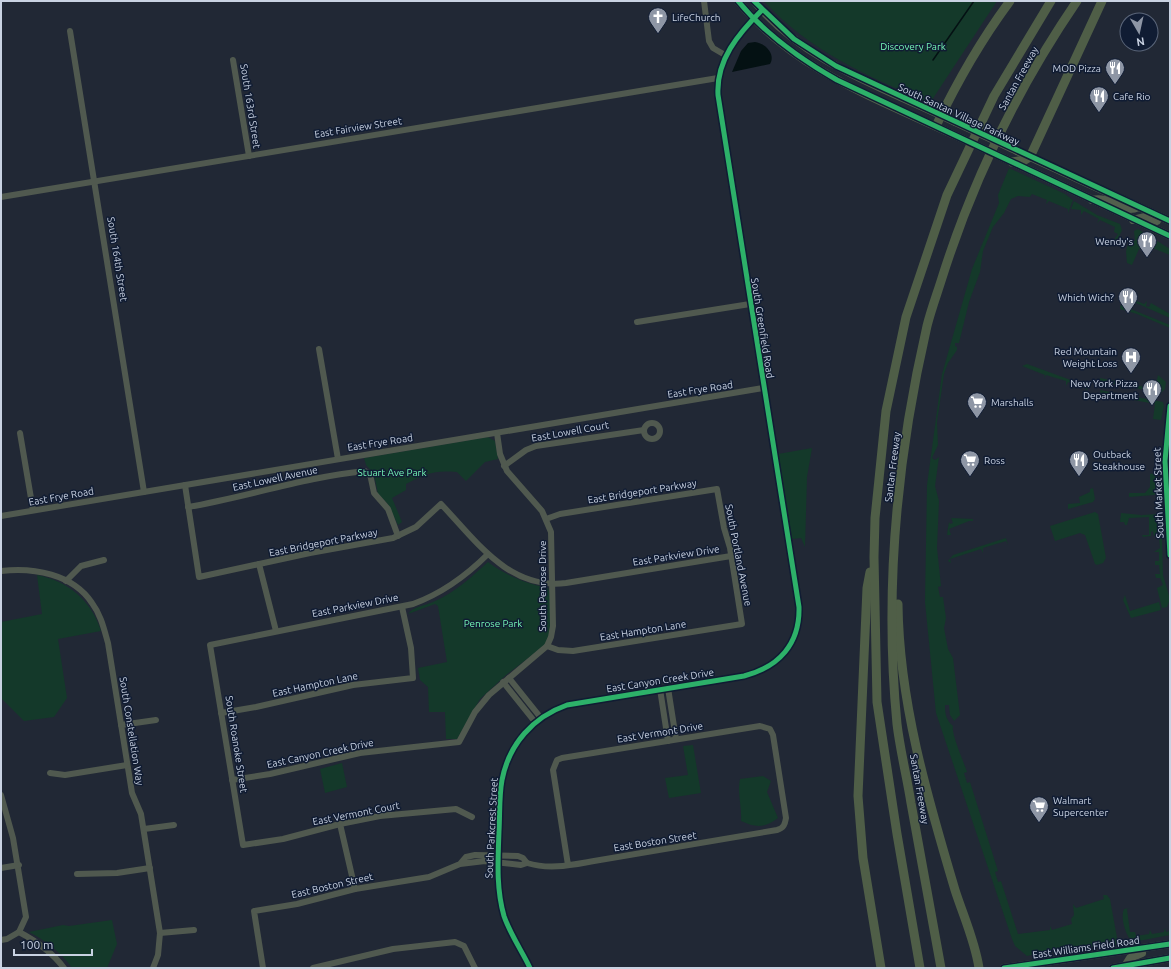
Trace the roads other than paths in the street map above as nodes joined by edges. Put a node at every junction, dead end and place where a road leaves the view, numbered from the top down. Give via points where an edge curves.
1 (704, 1) edge
2 (738, 1) edge
3 (754, 1) edge
4 (1010, 1) edge
5 (1051, 1) edge
6 (1077, 1) edge
7 (1102, 1) edge
8 (762, 10) junction
9 (754, 18) junction
10 (70, 30) dead end
11 (725, 55) junction
12 (234, 60) dead end
13 (718, 78) junction
14 (942, 115) junction
15 (936, 126) junction
16 (249, 156) junction
17 (1030, 157) junction
18 (1012, 162) junction
19 (95, 181) junction
20 (1, 197) edge
21 (1092, 200) junction
22 (1139, 207) junction
23 (1133, 220) junction
24 (1170, 221) edge
25 (1170, 224) edge
26 (1170, 236) edge
27 (750, 304) junction
28 (637, 322) dead end
29 (319, 349) dead end
30 (763, 388) junction
31 (1170, 406) edge
32 (644, 430) dead end
33 (20, 433) dead end
34 (497, 433) junction
35 (338, 459) junction
36 (504, 466) junction
37 (185, 485) junction
38 (717, 489) joint
39 (144, 492) junction
40 (441, 504) joint
41 (188, 507) junction
42 (33, 510) junction
43 (1, 516) edge
44 (546, 519) junction
45 (895, 534) junction
46 (398, 536) junction
47 (488, 554) junction
48 (1170, 555) edge
49 (731, 556) junction
50 (874, 557) junction
51 (104, 560) dead end
52 (259, 564) junction
53 (1, 572) edge
54 (66, 581) junction
55 (553, 584) junction
56 (402, 607) junction
57 (742, 624) joint
58 (276, 631) junction
59 (210, 645) joint
60 (547, 646) junction
61 (781, 658) joint
62 (509, 678) junction
63 (503, 682) junction
64 (668, 688) junction
65 (660, 689) junction
66 (221, 713) junction
67 (541, 718) junction
68 (156, 720) dead end
69 (535, 722) junction
70 (121, 725) junction
71 (676, 739) junction
72 (668, 741) junction
73 (459, 742) joint
74 (127, 765) junction
75 (50, 773) dead end
76 (232, 780) junction
77 (1, 795) edge
78 (472, 817) dead end
79 (340, 824) junction
80 (174, 825) dead end
81 (784, 826) joint
82 (144, 829) junction
83 (243, 845) joint
84 (498, 854) junction
85 (497, 861) junction
86 (527, 863) junction
87 (460, 864) junction
88 (19, 865) junction
89 (568, 865) junction
90 (1, 868) edge
91 (150, 868) junction
92 (77, 874) dead end
93 (355, 889) junction
94 (194, 930) dead end
95 (18, 932) junction
96 (160, 933) junction
97 (1, 940) edge
98 (1166, 944) edge
99 (1170, 958) edge
100 (1125, 966) junction
101 (64, 968) edge
102 (153, 968) edge
103 (263, 968) edge
104 (313, 968) edge
105 (475, 968) edge
106 (530, 968) edge
107 (881, 968) edge
108 (920, 968) edge
109 (941, 968) edge
110 (979, 968) edge
111 (1004, 968) edge
112 (1113, 968) edge

1 - 11 street via 709,41 713,48
2 - 9 main road, South Santan Village Parkway
3 - 8 main road, South Santan Village Parkway
4 - 14 highway via 959,80
5 - 50 highway, Santan Freeway via 994,96 947,195 906,317 886,411 875,518
6 - 45 highway, Santan Freeway via 1021,91 984,167 952,245 926,332 904,450
7 - 17 highway
8 - 9 street, South Greenfield Road
8 - 14 main road, South Santan Village Parkway via 794,39 830,62
9 - 11 street, South Greenfield Road
9 - 15 main road, South Santan Village Parkway via 785,47 821,71
10 - 19 street, South 164th Street
11 - 13 street, South Greenfield Road
12 - 16 street, South 163rd Street
13 - 16 street, East Fairview Street
13 - 27 street, South Greenfield Road via 719,107
14 - 15 highway
14 - 17 main road, South Santan Village Parkway, bridge
15 - 18 main road, South Santan Village Parkway, bridge
16 - 19 street, East Fairview Street
17 - 18 highway
17 - 22 main road, South Santan Village Parkway
18 - 21 main road, South Santan Village Parkway
19 - 20 street, East Fairview Street
19 - 39 street, South 164th Street
21 - 22 main road via 1101,198 1127,210
21 - 23 main road, South Santan Village Parkway
22 - 24 main road, South Santan Village Parkway
23 - 25 main road via 1148,217
23 - 26 main road, South Santan Village Parkway
27 - 28 street
27 - 30 street, South Greenfield Road
29 - 35 street
30 - 34 street, East Frye Road
30 - 61 street, South Greenfield Road via 799,617 796,631
31 - 48 street, South Market Street via 1165,458
32 - 36 street, East Lowell Court via 536,446
33 - 42 street
34 - 35 street, East Frye Road
34 - 36 street, South Penrose Drive
35 - 37 street, East Frye Road
36 - 44 street, South Penrose Drive
37 - 39 street, East Frye Road
37 - 41 street
38 - 44 street, East Bridgeport Parkway via 560,514
38 - 49 street, South Portland Avenue
39 - 42 street, East Frye Road
40 - 46 street, East Bridgeport Parkway via 416,527
40 - 47 street, East Parkview Drive
41 - 46 street, East Lowell Avenue via 280,485 367,471 374,493 388,509
41 - 52 street, East Bridgeport Parkway via 199,577
42 - 43 street, East Frye Road
44 - 55 street, South Penrose Drive via 552,541
45 - 109 highway, Santan Freeway via 892,639 897,726
45 - 110 highway via 901,650 913,734
46 - 52 street, East Bridgeport Parkway
47 - 55 street, East Parkview Drive via 520,577
47 - 56 street, East Parkview Drive via 465,576 446,589
49 - 55 street, East Parkview Drive
49 - 57 street, South Portland Avenue
50 - 107 highway via 867,588 858,796 863,858
50 - 108 highway, Santan Freeway via 877,702
51 - 54 street via 81,566
52 - 58 street
53 - 54 street via 35,570
54 - 70 street, South Constellation Way via 76,586 92,603 102,622 108,643
55 - 60 street, South Penrose Drive via 553,629
56 - 58 street, East Parkview Drive
56 - 66 street, East Hampton Lane via 411,648 413,678 320,691
57 - 60 street, East Hampton Lane via 573,651
58 - 59 street, East Parkview Drive
59 - 66 street, South Roanoke Street
60 - 62 street, South Penrose Drive
61 - 64 street, East Canyon Creek Drive via 762,671 748,675
62 - 63 street, South Penrose Drive
62 - 67 street
63 - 69 street
63 - 73 street, South Penrose Drive via 475,712
64 - 65 street, East Canyon Creek Drive
64 - 71 street
65 - 67 street, East Canyon Creek Drive via 576,702 557,708
65 - 72 street
66 - 76 street, South Roanoke Street
67 - 69 street, South Parkcrest Street
68 - 70 street
69 - 84 street, South Parkcrest Street via 514,746 504,772
70 - 74 street, South Constellation Way
71 - 72 street, East Vermont Drive
71 - 81 street, East Vermont Drive via 760,726 770,729 785,810
72 - 89 street, East Vermont Drive via 562,758 554,763
73 - 76 street, East Canyon Creek Drive via 360,752 270,774
74 - 75 street via 64,775
74 - 82 street, South Constellation Way via 132,793
76 - 83 street, South Roanoke Street
77 - 88 street
78 - 79 street, East Vermont Court via 456,809 380,816
79 - 83 street, East Vermont Court via 284,839
79 - 93 street
80 - 82 street
81 - 89 street, East Boston Street via 777,830
82 - 91 street, South Constellation Way
84 - 85 street, South Parkcrest Street
84 - 86 street, East Boston Street via 523,858
84 - 87 street, East Boston Street via 475,855 466,858
85 - 86 street, East Boston Street via 521,865
85 - 87 street, East Boston Street
85 - 106 street, South Parkcrest Street via 498,889 505,918
86 - 89 street, East Boston Street via 549,867
87 - 93 street, East Boston Street via 429,877
88 - 90 street
88 - 95 street via 26,917
91 - 92 street via 117,873
91 - 96 street, South Constellation Way
93 - 103 street, East Boston Street via 297,904 254,911
94 - 96 street
95 - 97 street
95 - 101 street via 38,942
96 - 102 street, South Constellation Way via 158,955
98 - 100 main road via 1134,955
98 - 111 main road, East Williams Field Road
99 - 100 main road
100 - 112 main road
104 - 105 street via 393,949 460,943

